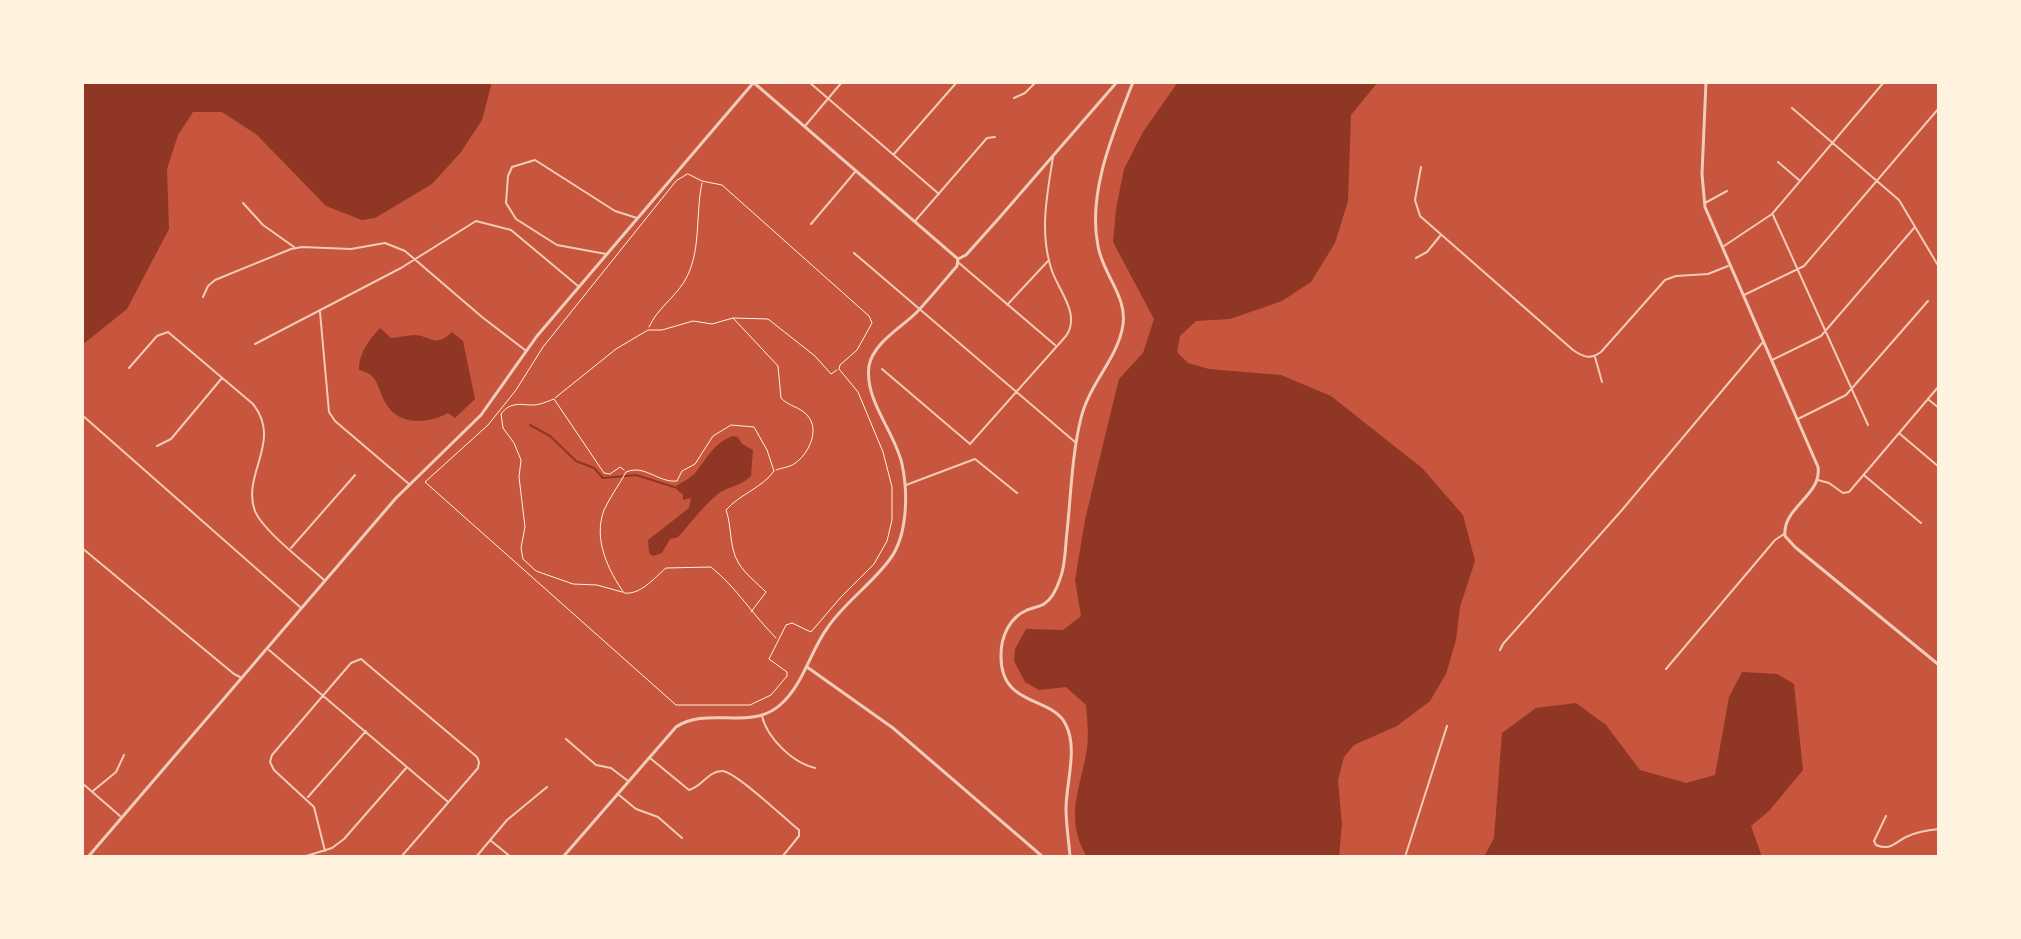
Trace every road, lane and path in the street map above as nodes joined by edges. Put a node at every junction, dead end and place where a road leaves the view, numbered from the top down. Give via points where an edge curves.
1 (753, 82) edge
2 (809, 82) edge
3 (842, 82) edge
4 (957, 82) edge
5 (1036, 82) edge
6 (1117, 82) edge
7 (1133, 82) edge
8 (1706, 82) edge
9 (1884, 82) edge
10 (828, 98) junction
11 (1014, 98) dead end
12 (1792, 108) dead end
13 (1939, 108) edge
14 (804, 126) junction
15 (995, 137) dead end
16 (1832, 143) junction
17 (894, 155) junction
18 (1053, 157) junction
19 (1778, 162) dead end
20 (1421, 167) dead end
21 (856, 171) junction
22 (702, 181) junction
23 (1800, 181) junction
24 (1877, 181) junction
25 (1727, 191) dead end
26 (939, 194) junction
27 (243, 203) dead end
28 (1704, 204) junction
29 (1772, 214) junction
30 (637, 218) junction
31 (914, 222) junction
32 (811, 224) dead end
33 (1915, 228) junction
34 (1441, 235) junction
35 (295, 248) junction
36 (1722, 248) junction
37 (854, 253) dead end
38 (607, 254) junction
39 (1416, 258) dead end
40 (414, 260) junction
41 (1049, 260) junction
42 (958, 261) junction
43 (1730, 265) junction
44 (1939, 267) edge
45 (1797, 272) junction
46 (579, 287) junction
47 (1743, 295) junction
48 (203, 297) dead end
49 (1928, 301) dead end
50 (1007, 305) junction
51 (919, 309) junction
52 (320, 311) junction
53 (733, 318) junction
54 (648, 330) junction
55 (1825, 331) junction
56 (1763, 342) junction
57 (255, 344) dead end
58 (1057, 346) junction
59 (526, 351) junction
60 (1595, 356) junction
61 (1772, 360) junction
62 (129, 368) dead end
63 (839, 369) junction
64 (882, 369) dead end
65 (223, 378) junction
66 (1602, 382) dead end
67 (1939, 386) edge
68 (1851, 390) junction
69 (1016, 392) junction
70 (554, 399) junction
71 (1928, 399) junction
72 (1939, 408) edge
73 (82, 415) edge
74 (1798, 419) junction
75 (1868, 425) dead end
76 (1899, 433) junction
77 (1077, 444) junction
78 (157, 446) dead end
79 (1939, 467) edge
80 (774, 471) junction
81 (626, 472) junction
82 (355, 475) dead end
83 (1864, 475) junction
84 (1818, 480) junction
85 (409, 484) junction
86 (905, 486) junction
87 (1017, 493) dead end
88 (1921, 523) dead end
89 (1785, 533) junction
90 (82, 548) edge
91 (291, 549) junction
92 (326, 582) junction
93 (624, 593) junction
94 (302, 609) junction
95 (751, 612) junction
96 (777, 640) junction
97 (268, 649) junction
98 (1500, 650) dead end
99 (1939, 665) edge
100 (807, 667) junction
101 (1666, 669) dead end
102 (243, 679) junction
103 (324, 695) junction
104 (761, 715) junction
105 (1447, 726) dead end
106 (366, 731) junction
107 (566, 739) dead end
108 (124, 755) dead end
109 (650, 758) junction
110 (407, 766) junction
111 (815, 768) dead end
112 (629, 782) junction
113 (82, 783) edge
114 (547, 787) dead end
115 (92, 791) junction
116 (618, 794) junction
117 (307, 798) junction
118 (449, 802) junction
119 (1886, 816) dead end
120 (122, 818) junction
121 (1939, 829) edge
122 (682, 838) dead end
123 (490, 840) junction
124 (325, 851) junction
125 (88, 857) edge
126 (303, 857) edge
127 (401, 857) edge
128 (476, 857) edge
129 (511, 857) edge
130 (563, 857) edge
131 (782, 857) edge
132 (1043, 857) edge
133 (1070, 857) edge
134 (1405, 857) edge

1 - 14 street
1 - 30 street
2 - 10 street
3 - 10 street
4 - 17 street
5 - 11 street
6 - 18 street
7 - 77 street via 1109,150 1095,216 1101,258 1125,316 1117,346 1085,404
8 - 28 street
9 - 16 street
10 - 14 street
10 - 17 street
12 - 16 street
13 - 24 street
14 - 21 street
15 - 26 street via 987,138
16 - 23 street
16 - 24 street
17 - 26 street
18 - 41 street via 1044,217
18 - 42 street
19 - 23 street
20 - 34 street via 1415,207
21 - 31 street
21 - 32 street
22 - 54 path via 689,271
22 - 63 path via 722,185 869,316 872,323 860,346
22 - 96 path via 688,174 676,181 543,347 488,425 425,482 676,705 739,707 763,701 787,676 769,659
23 - 29 street
24 - 33 street via 1899,200
24 - 45 street
25 - 28 street
26 - 31 street
27 - 35 street
28 - 36 street
29 - 36 street
29 - 45 street
30 - 38 street
30 - 38 street via 615,211 535,160 512,167 506,206 516,219 551,243
31 - 42 street
33 - 44 street
33 - 55 street
34 - 39 street
34 - 60 street via 1573,350
35 - 40 street via 351,249 385,243 400,247
35 - 48 street via 215,280
36 - 43 street
37 - 51 street
38 - 46 street
40 - 46 street via 481,221 511,230
40 - 52 street
40 - 59 street
41 - 50 street
41 - 58 street via 1073,323
42 - 50 street
42 - 51 street
43 - 47 street
43 - 60 street via 1665,280
45 - 47 street
45 - 55 street
46 - 59 street
47 - 56 street
49 - 68 street
50 - 58 street
51 - 69 street
51 - 86 street via 878,348 869,372 900,453
52 - 57 street
52 - 85 street via 332,418
53 - 54 path
53 - 63 path via 768,319 831,374
53 - 80 path via 778,366 781,398 813,423 811,444 796,463
54 - 70 path
55 - 61 street
55 - 68 street
56 - 61 street
56 - 98 street
58 - 69 street
59 - 85 street via 481,415
60 - 66 street
61 - 74 street
62 - 65 street via 167,332
63 - 96 path via 858,392 888,468 893,503 887,541 874,564 811,632 789,623
64 - 69 street via 970,444
65 - 78 street via 171,439
65 - 91 street via 262,417 265,437 253,505 261,523
67 - 71 street
68 - 74 street
68 - 75 street
69 - 77 street
70 - 81 path via 604,473 620,467
70 - 93 path via 510,406 500,420 521,460 523,559 536,571 573,584
71 - 72 street
71 - 76 street
73 - 94 street
74 - 84 street via 1815,457
76 - 79 street
76 - 83 street
77 - 133 street via 1061,578 1047,601 1021,613 1009,626 1001,652 1003,673 1014,690 1056,713 1070,735
80 - 81 path via 757,431 740,424 713,436 677,481 639,469
80 - 95 path via 726,510 737,561 766,592
81 - 93 path via 603,513 600,531 608,564
82 - 91 street
83 - 84 street via 1845,493
83 - 88 street
84 - 89 street via 1787,519
85 - 92 street
86 - 87 street via 974,459
86 - 100 street via 901,532 890,559 829,624
89 - 99 street via 1795,547
89 - 101 street
90 - 102 street
91 - 92 street
92 - 94 street
93 - 95 path via 654,581 666,568 706,566 732,586
94 - 97 street
95 - 96 path
97 - 102 street
97 - 103 street
100 - 104 street via 781,704
100 - 132 street via 893,728
102 - 120 street
103 - 106 street
103 - 117 street via 270,758 274,770
103 - 118 street via 351,663 361,659 478,759 478,768
104 - 109 street via 684,722
104 - 111 street via 770,736
105 - 134 street
106 - 110 street
106 - 117 street
107 - 112 street via 596,765 611,768
108 - 115 street via 116,772
109 - 112 street
109 - 131 street via 689,790 719,771 739,779 799,830
110 - 118 street
110 - 124 street via 344,839
112 - 116 street
113 - 115 street
114 - 123 street
115 - 120 street
116 - 122 street
116 - 130 street
117 - 124 street via 316,811
118 - 127 street
119 - 121 street via 1874,841 1884,848
120 - 125 street
123 - 128 street
123 - 129 street
124 - 126 street

